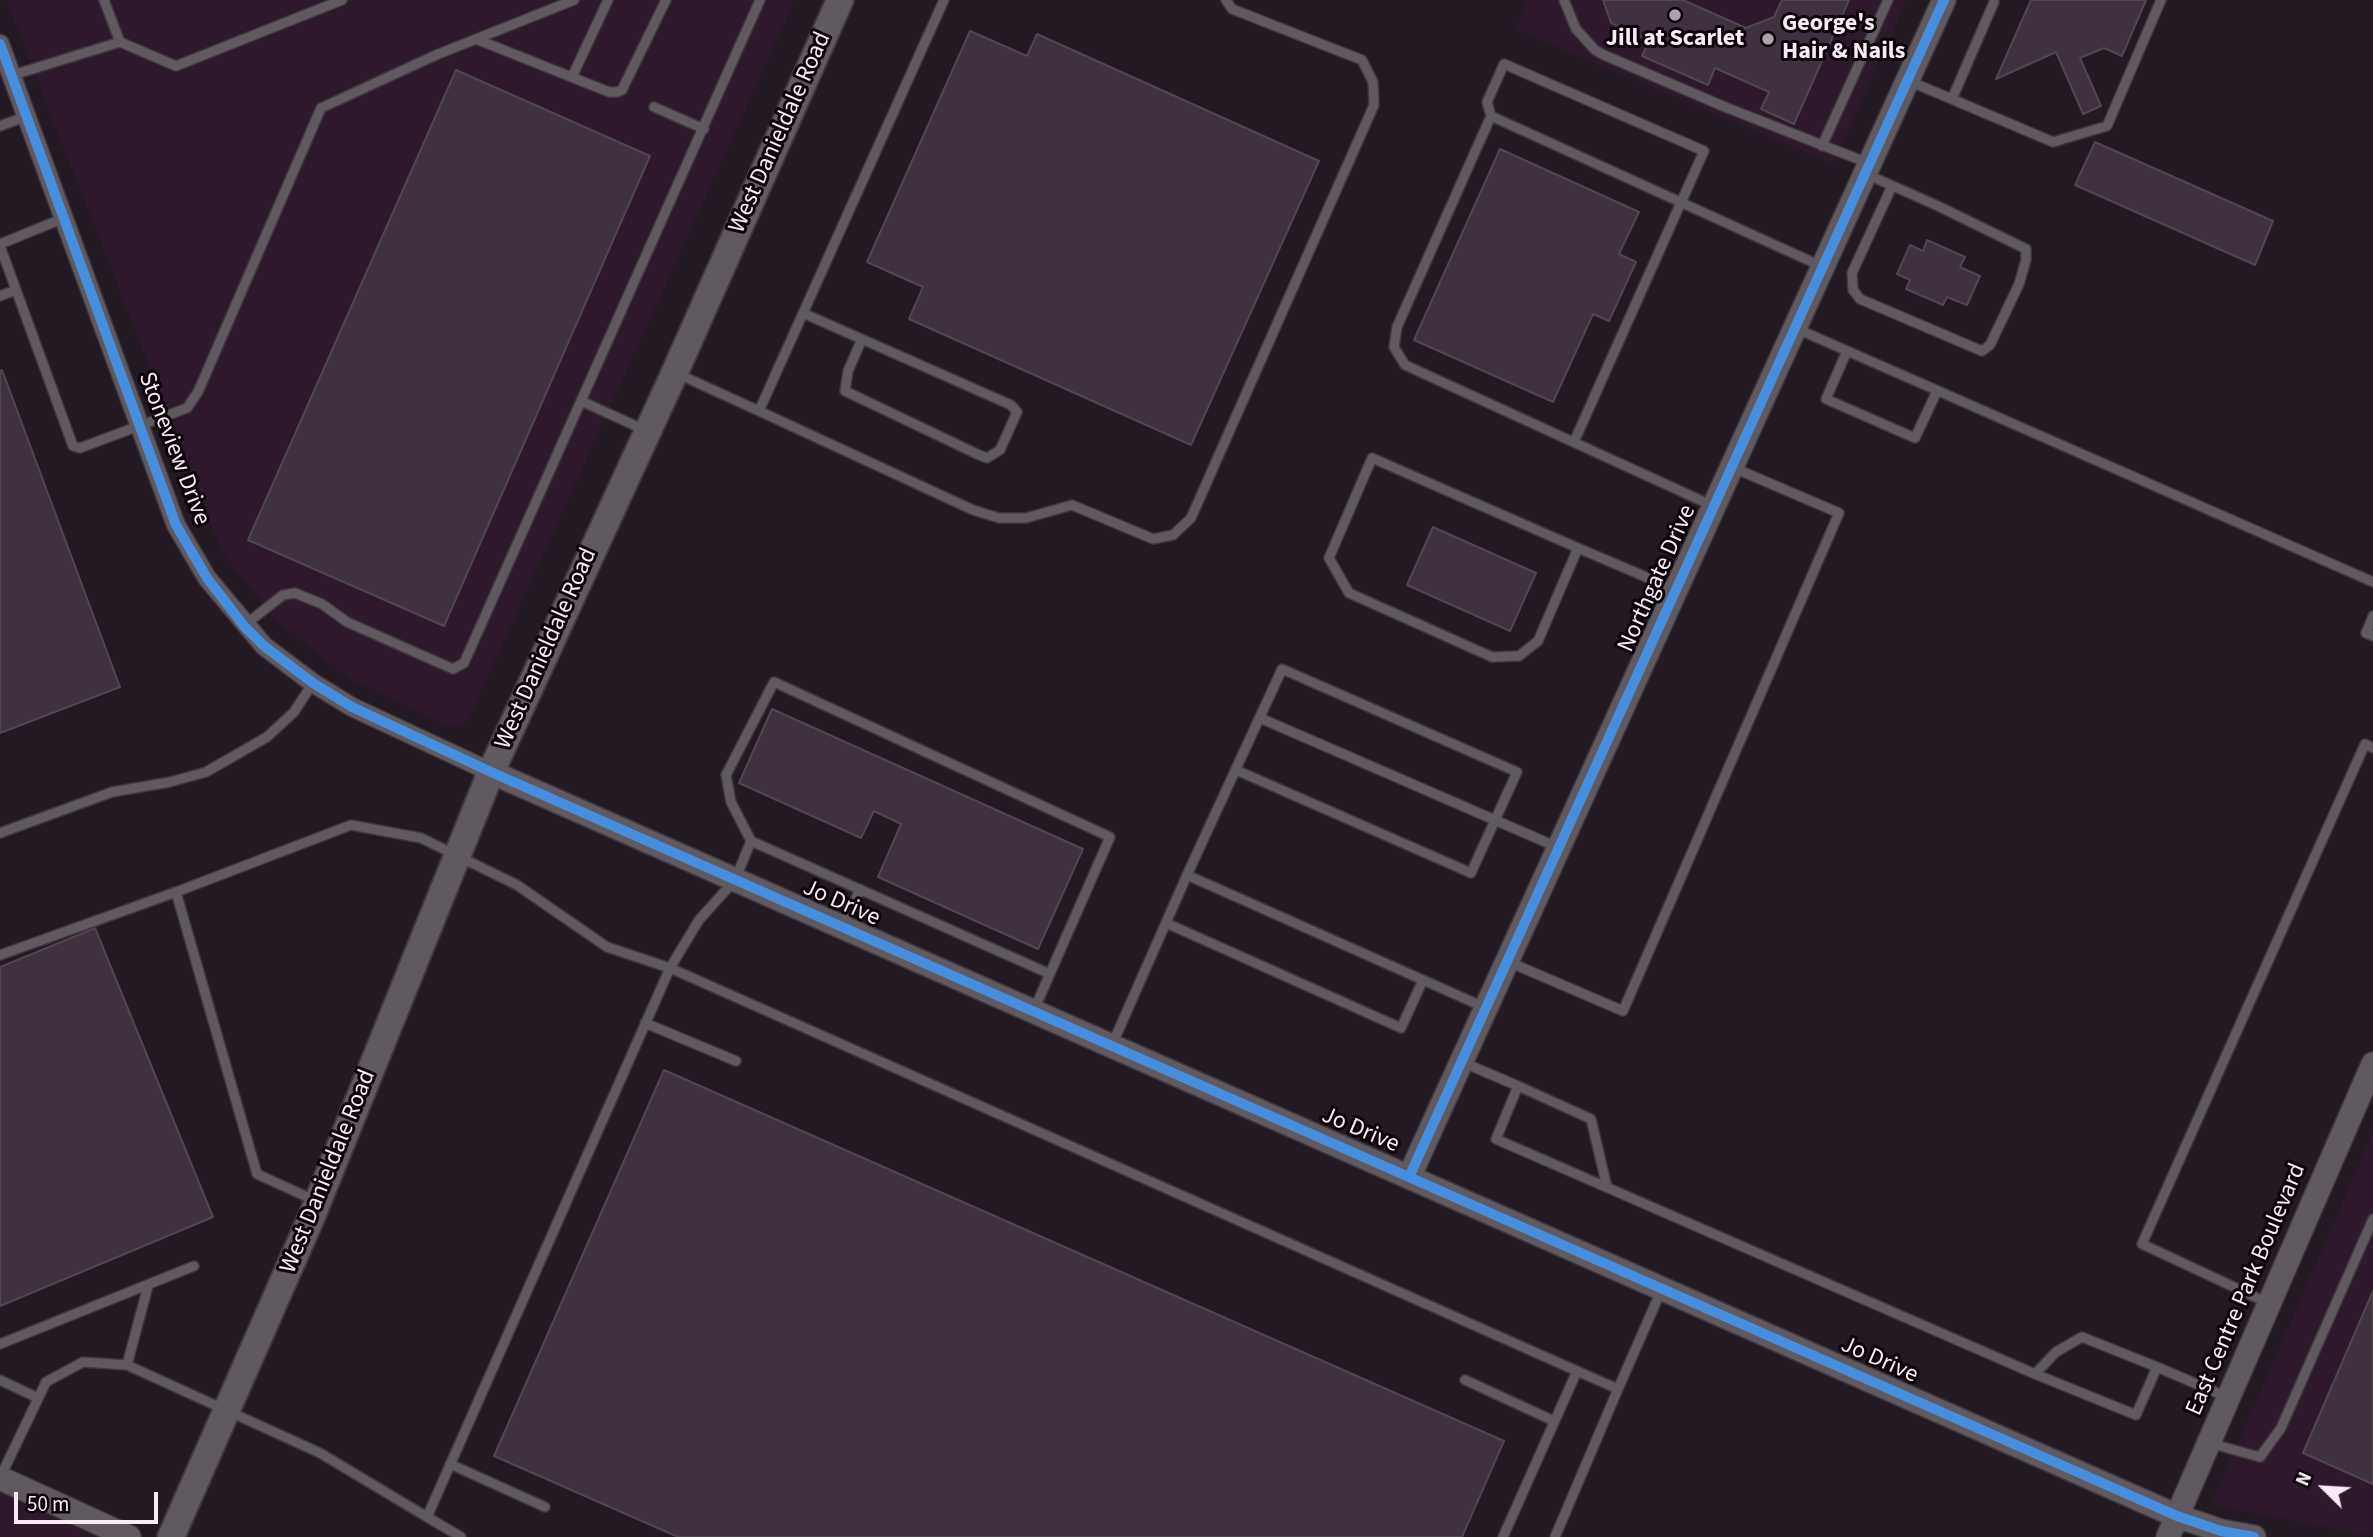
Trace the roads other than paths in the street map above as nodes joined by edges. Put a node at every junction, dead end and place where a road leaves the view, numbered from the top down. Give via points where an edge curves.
1 (104, 0) edge
2 (342, 0) edge
3 (574, 0) edge
4 (608, 0) edge
5 (666, 0) edge
6 (760, 0) edge
7 (840, 0) edge
8 (943, 0) edge
9 (1226, 0) edge
10 (1564, 0) edge
11 (1888, 0) edge
12 (1944, 0) edge
13 (2161, 0) edge
14 (1992, 1) edge
15 (476, 39) junction
16 (120, 42) junction
17 (0, 44) edge
18 (13, 75) junction
19 (572, 77) junction
20 (1907, 80) junction
21 (1952, 99) junction
22 (654, 107) dead end
23 (27, 116) junction
24 (1491, 116) junction
25 (0, 125) edge
26 (704, 129) junction
27 (1822, 146) junction
28 (1867, 169) junction
29 (1892, 186) junction
30 (1681, 202) junction
31 (65, 218) junction
32 (0, 245) edge
33 (1822, 266) junction
34 (16, 290) junction
35 (0, 296) edge
36 (805, 314) junction
37 (1795, 328) junction
38 (862, 339) junction
39 (1847, 351) junction
40 (675, 372) junction
41 (1937, 391) junction
42 (581, 401) junction
43 (759, 411) junction
44 (141, 427) junction
45 (647, 431) junction
46 (1574, 442) junction
47 (1731, 467) junction
48 (1714, 506) junction
49 (1578, 548) junction
50 (2373, 582) edge
51 (1676, 590) junction
52 (2373, 616) edge
53 (244, 625) junction
54 (2373, 636) edge
55 (313, 683) junction
56 (1260, 718) junction
57 (2373, 748) edge
58 (1236, 770) junction
59 (491, 772) junction
60 (1495, 820) junction
61 (0, 833) edge
62 (751, 841) junction
63 (1559, 848) junction
64 (457, 857) junction
65 (1187, 875) junction
66 (735, 880) junction
67 (860, 890) junction
68 (176, 892) junction
69 (1166, 923) junction
70 (843, 928) junction
71 (0, 955) edge
72 (1507, 961) junction
73 (670, 968) junction
74 (1050, 974) junction
75 (1423, 980) junction
76 (1486, 1009) junction
77 (1034, 1012) junction
78 (645, 1023) junction
79 (1111, 1046) junction
80 (736, 1062) dead end
81 (1462, 1062) junction
82 (2373, 1063) edge
83 (1518, 1086) junction
84 (1410, 1175) junction
85 (1607, 1187) junction
86 (318, 1202) junction
87 (2373, 1219) edge
88 (194, 1266) dead end
89 (148, 1286) junction
90 (1663, 1287) junction
91 (2269, 1304) junction
92 (0, 1344) edge
93 (127, 1365) junction
94 (2157, 1367) junction
95 (1577, 1371) junction
96 (2035, 1374) junction
97 (0, 1380) edge
98 (1465, 1380) dead end
99 (1618, 1389) junction
100 (38, 1398) junction
101 (2229, 1398) junction
102 (228, 1412) junction
103 (1555, 1421) junction
104 (2209, 1443) junction
105 (450, 1464) junction
106 (0, 1478) edge
107 (545, 1507) dead end
108 (427, 1517) junction
109 (2173, 1527) edge
110 (129, 1537) edge
111 (171, 1537) edge
112 (461, 1537) edge
113 (1503, 1537) edge
114 (1555, 1537) edge
115 (2254, 1537) edge

1 - 16 lane
2 - 16 lane via 176,66
3 - 15 lane
4 - 19 lane
5 - 19 lane via 622,90 609,92
6 - 26 lane
7 - 40 main road, West Danieldale Road
8 - 36 lane
9 - 43 lane via 1232,9 1362,60 1373,82 1374,105 1191,518 1173,536 1153,540 1072,505 999,519
10 - 27 lane via 1576,29 1595,50
11 - 27 lane
12 - 20 street, Northgate Drive
13 - 21 lane via 2107,125 2053,142
14 - 21 lane
15 - 19 lane
15 - 44 lane via 321,108 198,392 187,408
16 - 18 lane
17 - 18 street, Stoneview Drive
18 - 23 street, Stoneview Drive
20 - 21 lane
20 - 28 street, Northgate Drive
22 - 26 lane
23 - 25 lane
23 - 31 street, Stoneview Drive
24 - 30 lane
24 - 30 lane via 1488,102 1504,64 1704,151
24 - 46 lane via 1396,327 1394,346 1405,365
26 - 42 lane
27 - 28 lane
28 - 29 lane
28 - 33 street, Northgate Drive
29 - 29 lane via 2026,249 2019,284 1990,345 1982,351 1860,299 1853,290 1852,273
30 - 33 lane
30 - 46 lane
31 - 32 lane
31 - 44 street, Stoneview Drive
32 - 34 lane
33 - 37 street, Northgate Drive
34 - 35 lane
34 - 44 lane via 73,446 80,448
36 - 38 lane
36 - 43 lane
37 - 39 lane
37 - 47 street, Northgate Drive
38 - 38 lane via 1011,405 1017,412 1000,450 987,458 845,391
39 - 41 lane
39 - 41 lane via 1826,399 1915,438
40 - 43 lane
40 - 45 main road, West Danieldale Road
41 - 50 lane
42 - 45 lane
42 - 53 lane via 464,663 453,669 347,622 322,604 295,593 283,595
44 - 53 street, Stoneview Drive via 176,526 207,578
45 - 59 main road, West Danieldale Road
46 - 48 lane
47 - 48 street, Northgate Drive
47 - 72 lane via 1839,513 1623,1011
48 - 51 street, Northgate Drive
49 - 49 lane via 1372,458 1329,558 1349,593 1492,657 1519,656 1538,641
49 - 51 lane
51 - 63 street, Northgate Drive
52 - 54 lane via 2366,633
53 - 55 street, Stoneview Drive
55 - 59 street, Stoneview Drive via 352,707
55 - 61 lane via 294,712 267,737 206,772 112,792
56 - 58 lane
56 - 60 lane
56 - 60 lane via 1282,669 1517,772
57 - 91 lane via 2365,744 2142,1244
58 - 60 lane via 1471,873
58 - 65 lane
59 - 64 main road, West Danieldale Road
59 - 66 street, Jo Drive
60 - 63 lane
62 - 66 lane
62 - 67 lane
62 - 74 lane via 731,802 726,775 774,681 1110,837
63 - 72 street, Northgate Drive
64 - 68 lane via 421,838 352,825
64 - 73 lane via 517,885 607,947
64 - 86 main road, West Danieldale Road
65 - 69 lane
65 - 75 lane
66 - 70 street, Jo Drive
66 - 73 lane via 699,920
67 - 70 lane
67 - 74 lane
68 - 71 lane
68 - 86 lane via 257,1174
69 - 75 lane via 1401,1028
69 - 79 lane
70 - 77 street, Jo Drive
72 - 76 street, Northgate Drive
73 - 78 lane
73 - 95 lane
74 - 77 lane
75 - 76 lane
76 - 81 street, Northgate Drive
77 - 79 street, Jo Drive
78 - 80 lane
78 - 105 lane
79 - 84 street, Jo Drive
81 - 83 lane
81 - 84 street, Northgate Drive
82 - 91 street, East Centre Park Boulevard
83 - 85 lane via 1591,1119
83 - 85 lane via 1496,1139
84 - 90 street, Jo Drive
85 - 96 lane
86 - 102 main road, West Danieldale Road
87 - 104 lane via 2281,1427 2260,1457
88 - 89 lane
89 - 92 lane
89 - 93 lane
90 - 99 lane
90 - 109 street, Jo Drive
91 - 101 street, East Centre Park Boulevard
93 - 100 lane via 83,1362 46,1382
93 - 102 lane
94 - 96 lane via 2082,1337 2056,1352
94 - 96 lane via 2136,1415
94 - 101 lane
95 - 99 lane
95 - 103 lane
97 - 100 lane
98 - 103 lane
99 - 114 lane
100 - 106 lane
101 - 104 street, East Centre Park Boulevard
102 - 108 lane via 320,1453
102 - 111 main road, West Danieldale Road
103 - 113 lane
104 - 109 street, East Centre Park Boulevard
105 - 107 lane
105 - 108 lane
106 - 110 street
108 - 112 lane
109 - 115 street, Jo Drive

